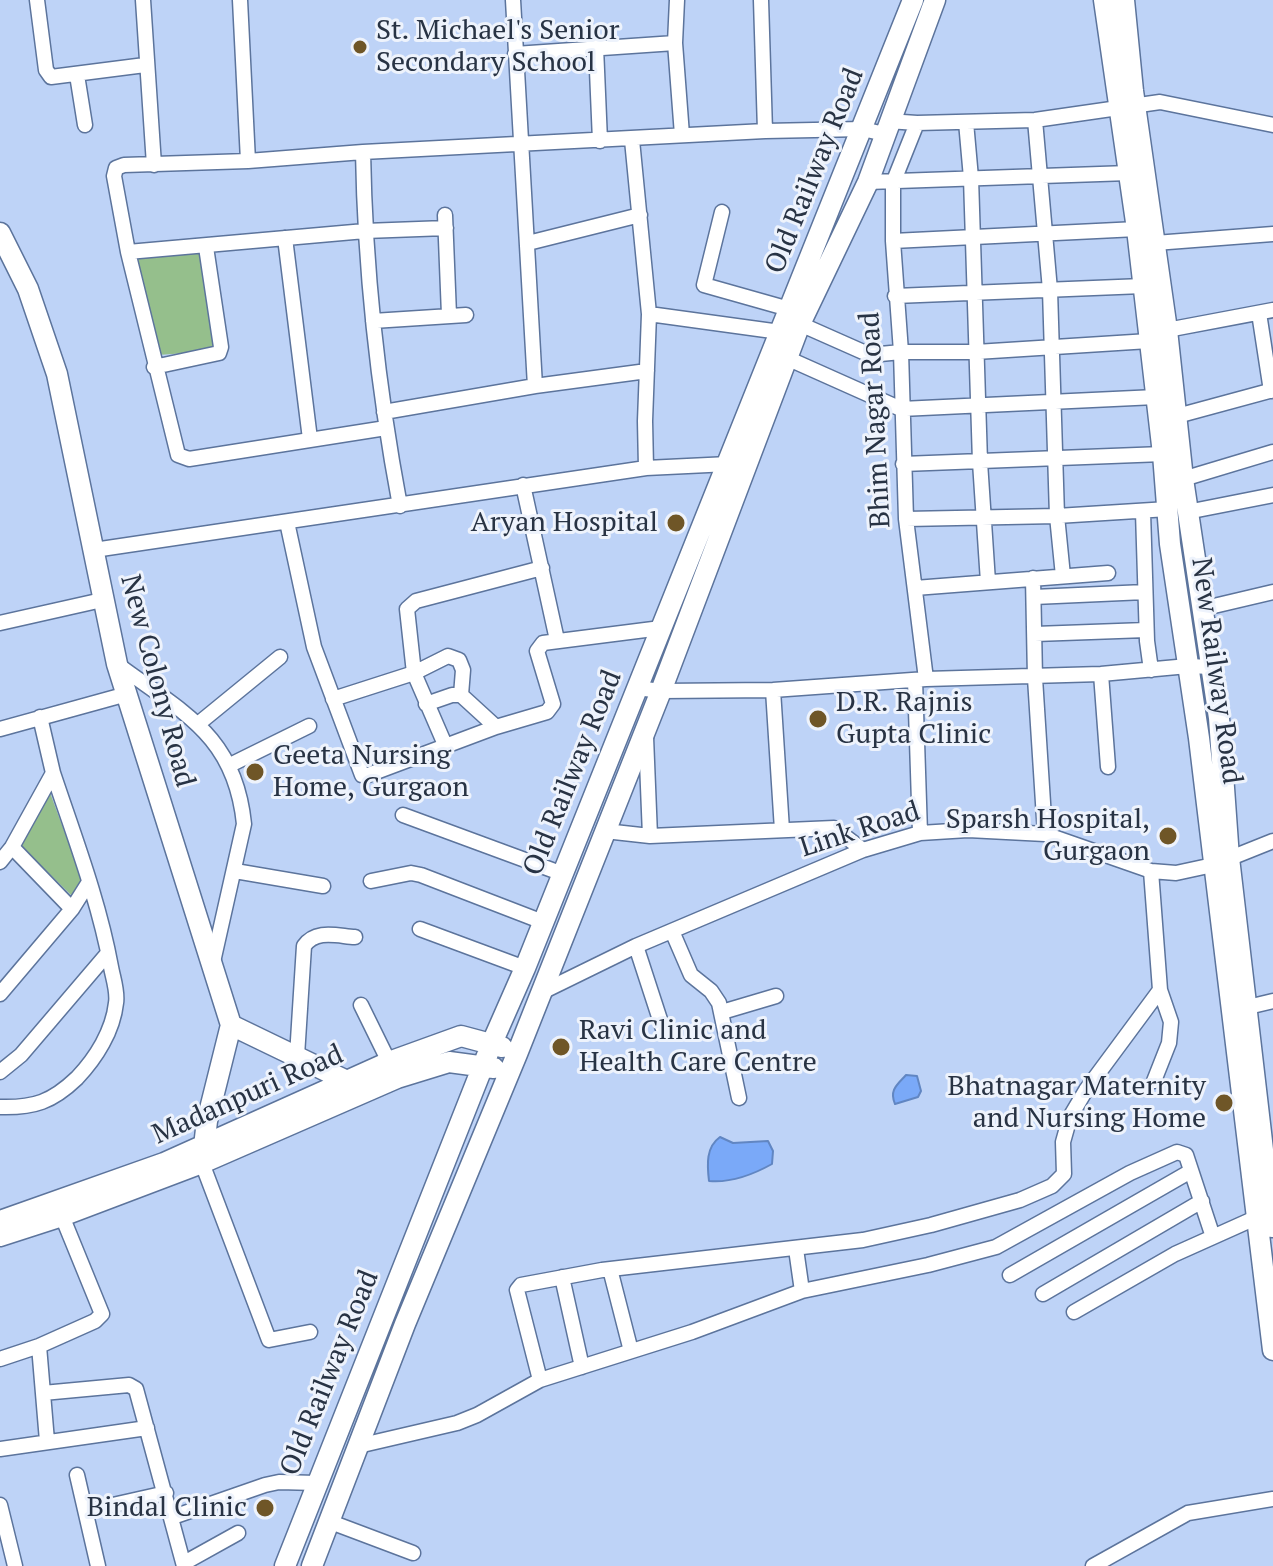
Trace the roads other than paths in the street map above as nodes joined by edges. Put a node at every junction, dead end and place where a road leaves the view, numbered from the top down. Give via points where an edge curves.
1 (37, 0) edge
2 (143, 0) edge
3 (240, 0) edge
4 (513, 0) edge
5 (677, 0) edge
6 (761, 0) edge
7 (913, 0) edge
8 (935, 0) edge
9 (1104, 0) edge
10 (1124, 0) edge
11 (675, 43) junction
12 (596, 47) junction
13 (515, 54) junction
14 (145, 65) junction
15 (1122, 70) junction
16 (77, 75) junction
17 (1127, 106) junction
18 (1035, 120) junction
19 (966, 122) junction
20 (917, 123) junction
21 (85, 125) dead end
22 (1273, 125) edge
23 (886, 127) junction
24 (863, 129) junction
25 (765, 131) junction
26 (682, 135) junction
27 (632, 140) junction
28 (600, 141) junction
29 (521, 143) junction
30 (363, 152) junction
31 (248, 161) junction
32 (154, 165) junction
33 (1129, 173) junction
34 (1041, 177) junction
35 (971, 178) junction
36 (868, 182) junction
37 (893, 183) junction
38 (722, 212) dead end
39 (640, 215) junction
40 (1137, 229) junction
41 (365, 231) junction
42 (1046, 232) junction
43 (0, 233) edge
44 (1273, 234) edge
45 (285, 238) junction
46 (972, 239) junction
47 (893, 241) junction
48 (528, 243) junction
49 (1155, 243) junction
50 (206, 247) junction
51 (128, 252) junction
52 (1143, 286) junction
53 (1050, 290) junction
54 (973, 293) junction
55 (895, 296) junction
56 (1266, 312) edge
57 (649, 314) junction
58 (449, 315) junction
59 (466, 315) dead end
60 (373, 321) junction
61 (790, 322) junction
62 (1167, 330) junction
63 (1149, 341) junction
64 (1052, 347) junction
65 (901, 352) junction
66 (976, 352) junction
67 (780, 354) junction
68 (154, 367) junction
69 (647, 371) junction
70 (535, 386) junction
71 (1272, 391) edge
72 (1156, 397) junction
73 (1054, 402) junction
74 (977, 406) junction
75 (901, 409) junction
76 (1177, 416) junction
77 (385, 420) junction
78 (310, 439) junction
79 (1273, 452) edge
80 (1163, 454) junction
81 (1055, 459) junction
82 (980, 462) junction
83 (729, 464) junction
84 (903, 464) junction
85 (646, 468) junction
86 (1183, 479) junction
87 (523, 485) junction
88 (1273, 495) edge
89 (400, 506) junction
90 (1178, 511) junction
91 (1143, 512) junction
92 (1057, 516) junction
93 (984, 517) junction
94 (906, 519) junction
95 (287, 522) junction
96 (94, 550) junction
97 (542, 568) junction
98 (1108, 573) dead end
99 (1063, 576) junction
100 (1033, 578) junction
101 (988, 582) junction
102 (915, 588) junction
103 (1145, 592) junction
104 (1273, 592) edge
105 (1034, 597) junction
106 (102, 600) junction
107 (1201, 609) junction
108 (0, 623) edge
109 (661, 628) junction
110 (1146, 630) junction
111 (1035, 634) junction
112 (557, 640) junction
113 (280, 657) dead end
114 (117, 664) junction
115 (1188, 666) junction
116 (1211, 667) junction
117 (1151, 670) junction
118 (414, 673) junction
119 (1101, 674) junction
120 (1035, 678) junction
121 (921, 679) junction
122 (637, 688) junction
123 (773, 690) junction
124 (661, 691) junction
125 (127, 694) junction
126 (461, 695) junction
127 (333, 699) junction
128 (426, 704) junction
129 (40, 717) junction
130 (198, 724) junction
131 (309, 726) dead end
132 (646, 726) junction
133 (496, 727) junction
134 (0, 729) edge
135 (446, 747) junction
136 (230, 765) junction
137 (1108, 767) dead end
138 (53, 773) junction
139 (403, 815) dead end
140 (782, 830) junction
141 (605, 831) junction
142 (920, 833) junction
143 (1045, 834) junction
144 (650, 836) junction
145 (1273, 841) edge
146 (12, 847) junction
147 (863, 850) junction
148 (0, 862) edge
149 (1221, 862) junction
150 (235, 871) junction
151 (1151, 871) junction
152 (563, 874) junction
153 (371, 881) dead end
154 (89, 882) junction
155 (323, 886) dead end
156 (72, 909) junction
157 (543, 922) junction
158 (420, 929) dead end
159 (672, 931) junction
160 (355, 937) dead end
161 (636, 946) junction
162 (108, 953) junction
163 (211, 967) junction
164 (525, 968) junction
165 (1160, 990) junction
166 (540, 993) junction
167 (0, 994) edge
168 (776, 996) dead end
169 (1273, 1001) edge
170 (361, 1005) dead end
171 (1248, 1007) junction
172 (722, 1012) junction
173 (231, 1025) junction
174 (664, 1032) dead end
175 (492, 1043) junction
176 (297, 1056) junction
177 (389, 1062) junction
178 (512, 1063) junction
179 (483, 1065) junction
180 (0, 1072) edge
181 (1154, 1081) dead end
182 (353, 1088) junction
183 (1266, 1097) edge
184 (739, 1098) dead end
185 (0, 1107) edge
186 (207, 1121) junction
187 (204, 1154) junction
188 (164, 1163) junction
189 (1191, 1171) junction
190 (1202, 1201) junction
191 (1264, 1215) junction
192 (62, 1216) junction
193 (0, 1221) edge
194 (1273, 1235) edge
195 (0, 1236) edge
196 (1213, 1237) junction
197 (796, 1249) junction
198 (610, 1269) junction
199 (1010, 1275) dead end
200 (562, 1277) junction
201 (802, 1291) junction
202 (1043, 1294) dead end
203 (1074, 1312) dead end
204 (384, 1314) junction
205 (405, 1324) junction
206 (310, 1332) dead end
207 (39, 1346) junction
208 (1273, 1350) edge
209 (631, 1351) junction
210 (0, 1359) edge
211 (582, 1367) junction
212 (540, 1380) junction
213 (43, 1393) junction
214 (147, 1428) junction
215 (47, 1441) junction
216 (358, 1446) junction
217 (0, 1449) edge
218 (77, 1475) dead end
219 (316, 1483) junction
220 (166, 1493) junction
221 (1273, 1499) edge
222 (0, 1505) edge
223 (86, 1511) junction
224 (173, 1517) junction
225 (328, 1521) junction
226 (238, 1533) dead end
227 (413, 1553) dead end
228 (184, 1564) edge
229 (15, 1566) edge
230 (98, 1566) edge
231 (285, 1566) edge
232 (312, 1566) edge
233 (1093, 1566) edge

1 - 16 street via 48,75
2 - 14 street
3 - 31 street
4 - 13 street
5 - 11 street
6 - 25 street
7 - 24 main road, Old Railway Road
8 - 23 main road, Old Railway Road
9 - 15 main road, New Railway Road
10 - 15 main road, New Railway Road
11 - 12 street
11 - 26 street
12 - 13 street
12 - 28 street
13 - 29 street
14 - 16 street
14 - 32 street
15 - 17 main road, New Railway Road
16 - 21 street
17 - 18 street
17 - 22 street via 1160,102
17 - 33 main road, New Railway Road
17 - 49 main road, New Railway Road
18 - 19 street
18 - 34 street
19 - 20 street
19 - 35 street
20 - 23 street
20 - 37 street
23 - 24 street
23 - 36 main road, Old Railway Road
24 - 25 street
24 - 61 main road, Old Railway Road
25 - 26 street
26 - 27 street
27 - 28 street
27 - 39 street
28 - 29 street
29 - 30 street
29 - 48 street
30 - 31 street
30 - 41 street
31 - 32 street
32 - 51 street via 116,168
33 - 34 street
33 - 40 main road, New Railway Road
34 - 35 street
34 - 42 street
35 - 37 street
35 - 46 street
36 - 37 street
36 - 61 main road, Old Railway Road
37 - 47 street, Bhim Nagar Road
38 - 61 street via 704,285
39 - 48 street
39 - 57 street
40 - 42 street
40 - 52 main road, New Railway Road
41 - 45 street
41 - 58 street via 445,222
41 - 60 street
42 - 46 street
42 - 53 street
43 - 96 main road, New Colony Road via 28,289 57,374
44 - 49 street
45 - 50 street
45 - 78 street
46 - 47 street
46 - 54 street
47 - 55 street, Bhim Nagar Road
48 - 70 street
49 - 62 main road, New Railway Road
50 - 51 street
50 - 68 street via 219,353
51 - 68 street
52 - 53 street
52 - 63 main road, New Railway Road
53 - 54 street
53 - 64 street
54 - 55 street
54 - 66 street
55 - 65 street, Bhim Nagar Road
56 - 62 street
56 - 71 street
57 - 61 street
57 - 69 street
58 - 59 street
58 - 60 street
60 - 77 street
61 - 65 street via 863,354
61 - 67 main road, Old Railway Road
62 - 76 main road, New Railway Road
63 - 64 street
63 - 72 main road, New Railway Road
64 - 66 street
64 - 73 street
65 - 66 street
65 - 75 street, Bhim Nagar Road
66 - 74 street
67 - 75 street
67 - 83 main road, Old Railway Road
67 - 124 main road, Old Railway Road
68 - 78 street via 175,450 183,459
69 - 70 street
69 - 85 street
70 - 77 street
71 - 76 street
72 - 73 street
72 - 80 main road, New Railway Road
73 - 74 street
73 - 81 street
74 - 75 street
74 - 82 street
75 - 84 street, Bhim Nagar Road
76 - 86 main road, New Railway Road
77 - 78 street
77 - 89 street
79 - 86 street
80 - 81 street
80 - 90 main road, New Railway Road
81 - 82 street
81 - 92 street
82 - 84 street
82 - 93 street
83 - 85 street
83 - 109 main road, Old Railway Road
84 - 94 street, Bhim Nagar Road
85 - 87 street
86 - 90 main road, New Railway Road
87 - 89 street
87 - 97 street
88 - 90 street
89 - 95 street
90 - 91 street
90 - 107 main road, New Railway Road
90 - 115 main road, New Railway Road via 1170,544
91 - 92 street
91 - 103 street
92 - 93 street
92 - 99 street
93 - 94 street
93 - 101 street
94 - 102 street, Bhim Nagar Road
95 - 96 street
95 - 127 street via 314,647
96 - 106 main road, New Colony Road
97 - 112 street
97 - 118 street via 409,606
98 - 99 street
99 - 100 street
100 - 101 street
100 - 105 street
101 - 102 street
102 - 121 street, Bhim Nagar Road
103 - 105 street
103 - 110 street
104 - 107 street
105 - 111 street
106 - 108 street
106 - 114 main road, New Colony Road
107 - 116 main road, New Railway Road
109 - 112 street
109 - 122 main road, Old Railway Road
110 - 111 street
110 - 117 street
111 - 120 street
112 - 133 street via 543,643 537,651 553,697 551,708
113 - 130 street
114 - 125 main road, New Colony Road
114 - 130 street
115 - 116 street
115 - 117 street
115 - 149 main road, New Railway Road
116 - 149 main road, New Railway Road via 1219,718
117 - 119 street
118 - 126 street via 455,657 463,670
118 - 127 street
118 - 128 street
119 - 120 street
119 - 137 street
120 - 121 street
120 - 143 street
121 - 123 street
121 - 142 street, Bhim Nagar Road
122 - 124 street
122 - 152 main road, Old Railway Road
123 - 124 street
123 - 140 street
124 - 132 main road, Old Railway Road
125 - 129 street
125 - 163 main road, New Colony Road
126 - 128 street
126 - 133 street
127 - 135 street via 362,775
128 - 135 street
129 - 134 street
129 - 138 street
130 - 136 street
131 - 136 street
132 - 141 main road, Old Railway Road
132 - 144 street
133 - 135 street
136 - 150 street via 244,824
138 - 146 street
138 - 154 street
139 - 152 street
140 - 144 street
140 - 147 street via 834,828
141 - 144 street
141 - 166 main road, Old Railway Road
142 - 143 street, Link Road
142 - 147 street, Link Road
143 - 151 street, Link Road
145 - 149 street, Link Road
146 - 148 street
146 - 156 street
147 - 159 street, Link Road
149 - 151 street, Link Road via 1176,873
149 - 171 main road, New Railway Road
149 - 191 main road, New Railway Road
150 - 155 street
150 - 163 street
151 - 165 street
152 - 157 main road, Old Railway Road
153 - 157 street via 421,875
154 - 156 street
154 - 162 street
156 - 167 street
157 - 164 main road, Old Railway Road
158 - 164 street
159 - 161 street, Link Road
159 - 172 street via 691,975 715,996
160 - 176 street via 313,936 304,946
161 - 166 street, Link Road
161 - 174 street
162 - 180 street via 21,1055
162 - 185 street via 117,999 109,1031 88,1067 53,1098 26,1108
163 - 173 main road, New Colony Road
164 - 175 main road, Old Railway Road
165 - 181 street via 1171,1022
165 - 197 street via 1070,1117 1063,1142 1064,1174 1052,1186 931,1225
166 - 178 main road, Old Railway Road
168 - 172 street
169 - 171 street
170 - 177 street
171 - 183 main road, New Railway Road
172 - 184 street
173 - 176 main road
173 - 186 main road
175 - 177 main road, Madanpuri Road via 461,1036
175 - 178 main road, Madanpuri Road
175 - 179 main road, Old Railway Road
176 - 182 main road
177 - 182 main road, Madanpuri Road
178 - 179 main road, Madanpuri Road
178 - 205 main road, Old Railway Road
179 - 182 main road, Madanpuri Road via 449,1062
179 - 204 main road, Old Railway Road
182 - 187 main road, Madanpuri Road
183 - 191 main road, New Railway Road
186 - 187 main road
186 - 188 main road
187 - 188 main road, Madanpuri Road
187 - 192 main road, Madanpuri Road
187 - 206 street via 269,1340
188 - 193 main road, Madanpuri Road
189 - 190 street
189 - 199 street
189 - 201 street via 1186,1155 1177,1152 996,1247
190 - 196 street
190 - 202 street
191 - 194 main road, New Railway Road
191 - 196 street
191 - 208 main road, New Railway Road
192 - 195 main road, Madanpuri Road
192 - 207 street via 102,1314
196 - 203 street
197 - 198 street
197 - 201 street
198 - 200 street
198 - 209 street
200 - 211 street
200 - 212 street via 517,1288
201 - 209 street
204 - 205 main road
204 - 219 main road, Old Railway Road
205 - 216 main road, Old Railway Road
207 - 210 street
207 - 213 street
209 - 211 street
211 - 212 street
212 - 216 street via 457,1423
213 - 214 street via 132,1385
213 - 215 street
214 - 215 street
214 - 220 street
215 - 217 street
216 - 225 main road, Old Railway Road
218 - 223 street
219 - 224 street via 265,1485
219 - 231 main road, Old Railway Road
220 - 223 street
220 - 224 street
221 - 233 street via 1188,1513
222 - 229 street
223 - 230 street
224 - 228 street
225 - 227 street
225 - 232 main road, Old Railway Road
226 - 228 street

